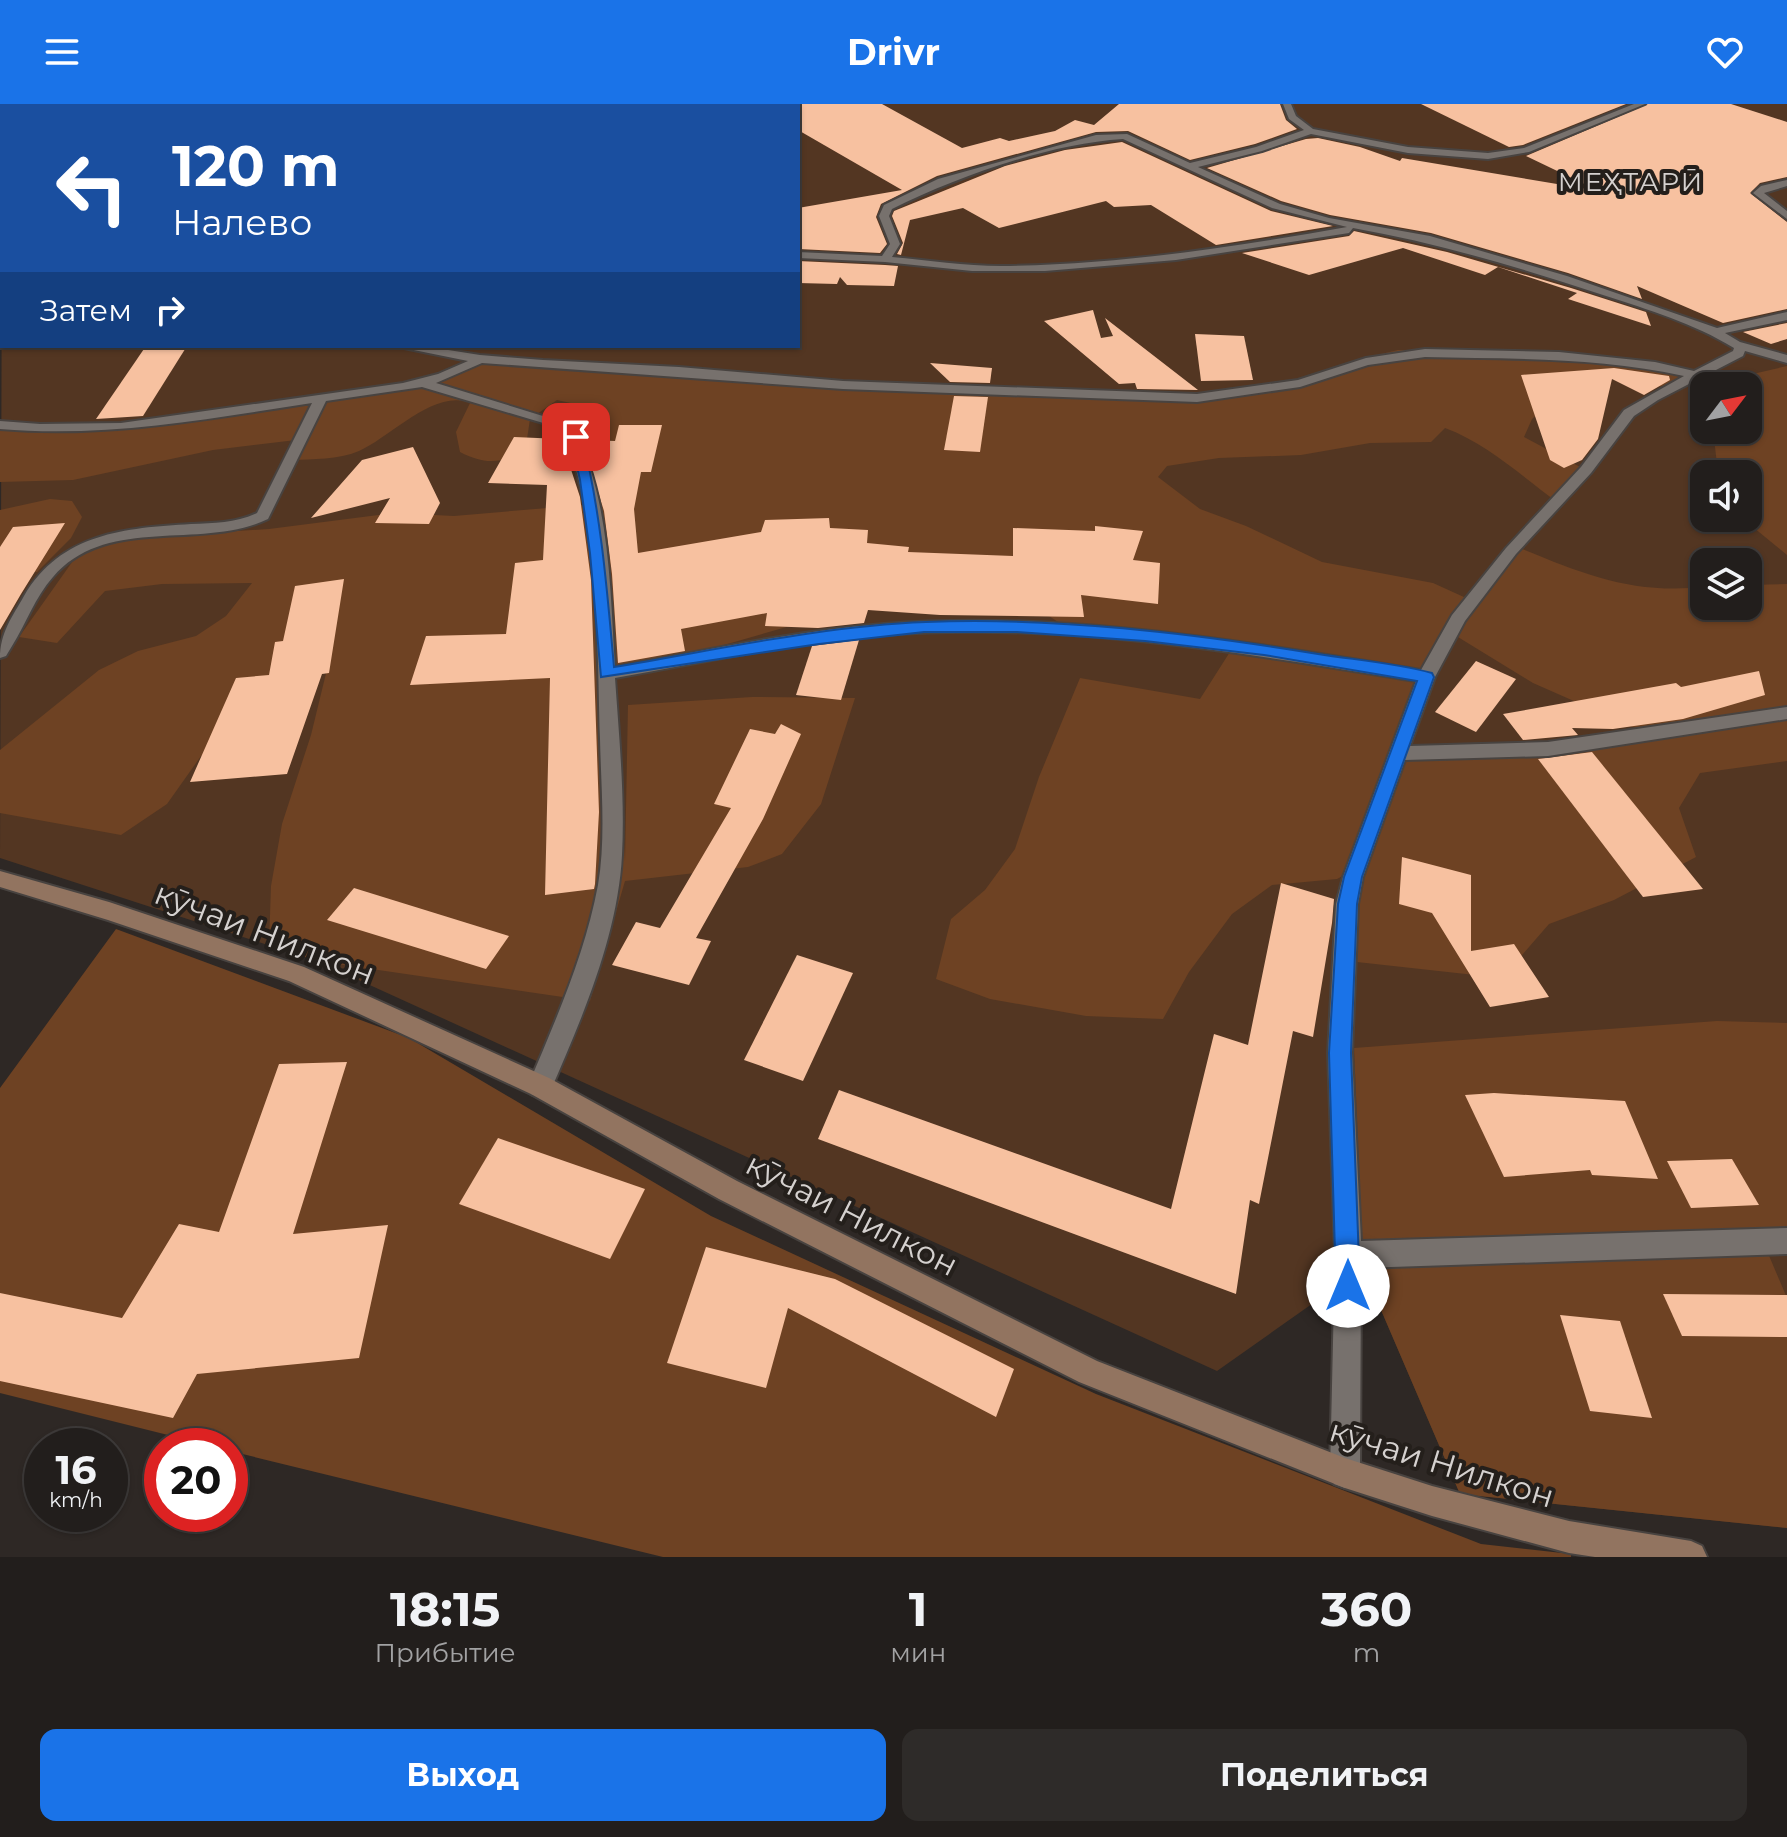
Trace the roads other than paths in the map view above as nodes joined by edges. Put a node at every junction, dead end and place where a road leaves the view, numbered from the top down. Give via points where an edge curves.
1 (1287, 104) edge
2 (1641, 104) edge
3 (1310, 131) junction
4 (1190, 166) junction
5 (1787, 183) edge
6 (1787, 216) edge
7 (1361, 228) junction
8 (800, 255) edge
9 (885, 259) junction
10 (1787, 316) edge
11 (1718, 331) junction
12 (1738, 345) junction
13 (412, 348) edge
14 (480, 359) junction
15 (1787, 359) edge
16 (1701, 372) edge
17 (1690, 374) edge
18 (1690, 378) edge
19 (423, 383) junction
20 (321, 398) junction
21 (0, 425) edge
22 (0, 652) edge
23 (606, 674) junction
24 (1426, 677) junction
25 (1787, 713) edge
26 (1397, 753) junction
27 (0, 879) edge
28 (540, 1086) junction
29 (1787, 1241) edge
30 (1348, 1255) junction
31 (1345, 1473) junction
32 (1570, 1547) edge
33 (1691, 1557) edge

1 - 3 lane via 1292,117
2 - 3 lane via 1503,155 1408,150
3 - 4 lane
4 - 7 lane via 1276,206
4 - 9 lane via 1136,139 1116,136 982,168 885,209 895,244
5 - 6 lane via 1758,193
7 - 9 lane via 1073,267 987,268
7 - 11 lane via 1485,254
8 - 9 lane
10 - 11 lane
11 - 12 lane
12 - 15 lane
12 - 16 lane via 1739,353
13 - 14 lane
14 - 17 lane via 843,385 1197,398 1272,389 1366,362 1425,353 1559,356
14 - 19 lane
18 - 24 lane via 1625,418 1458,619
19 - 20 lane
19 - 23 lane via 565,425 576,437 597,553
20 - 21 lane via 106,427 46,430
20 - 22 lane via 263,516 242,526 114,538 72,552 45,576
23 - 24 lane via 819,639 924,627 1017,627 1264,650
23 - 28 lane via 610,881
24 - 26 lane
25 - 26 lane via 1548,749
26 - 30 lane via 1347,904 1340,1053
27 - 28 street, кӯчаи Нилкон via 296,974
28 - 31 street, кӯчаи Нилкон via 728,1190 1089,1372
29 - 30 lane
30 - 31 lane
31 - 32 street, кӯчаи Нилкон
32 - 33 street, кӯчаи Нилкон

